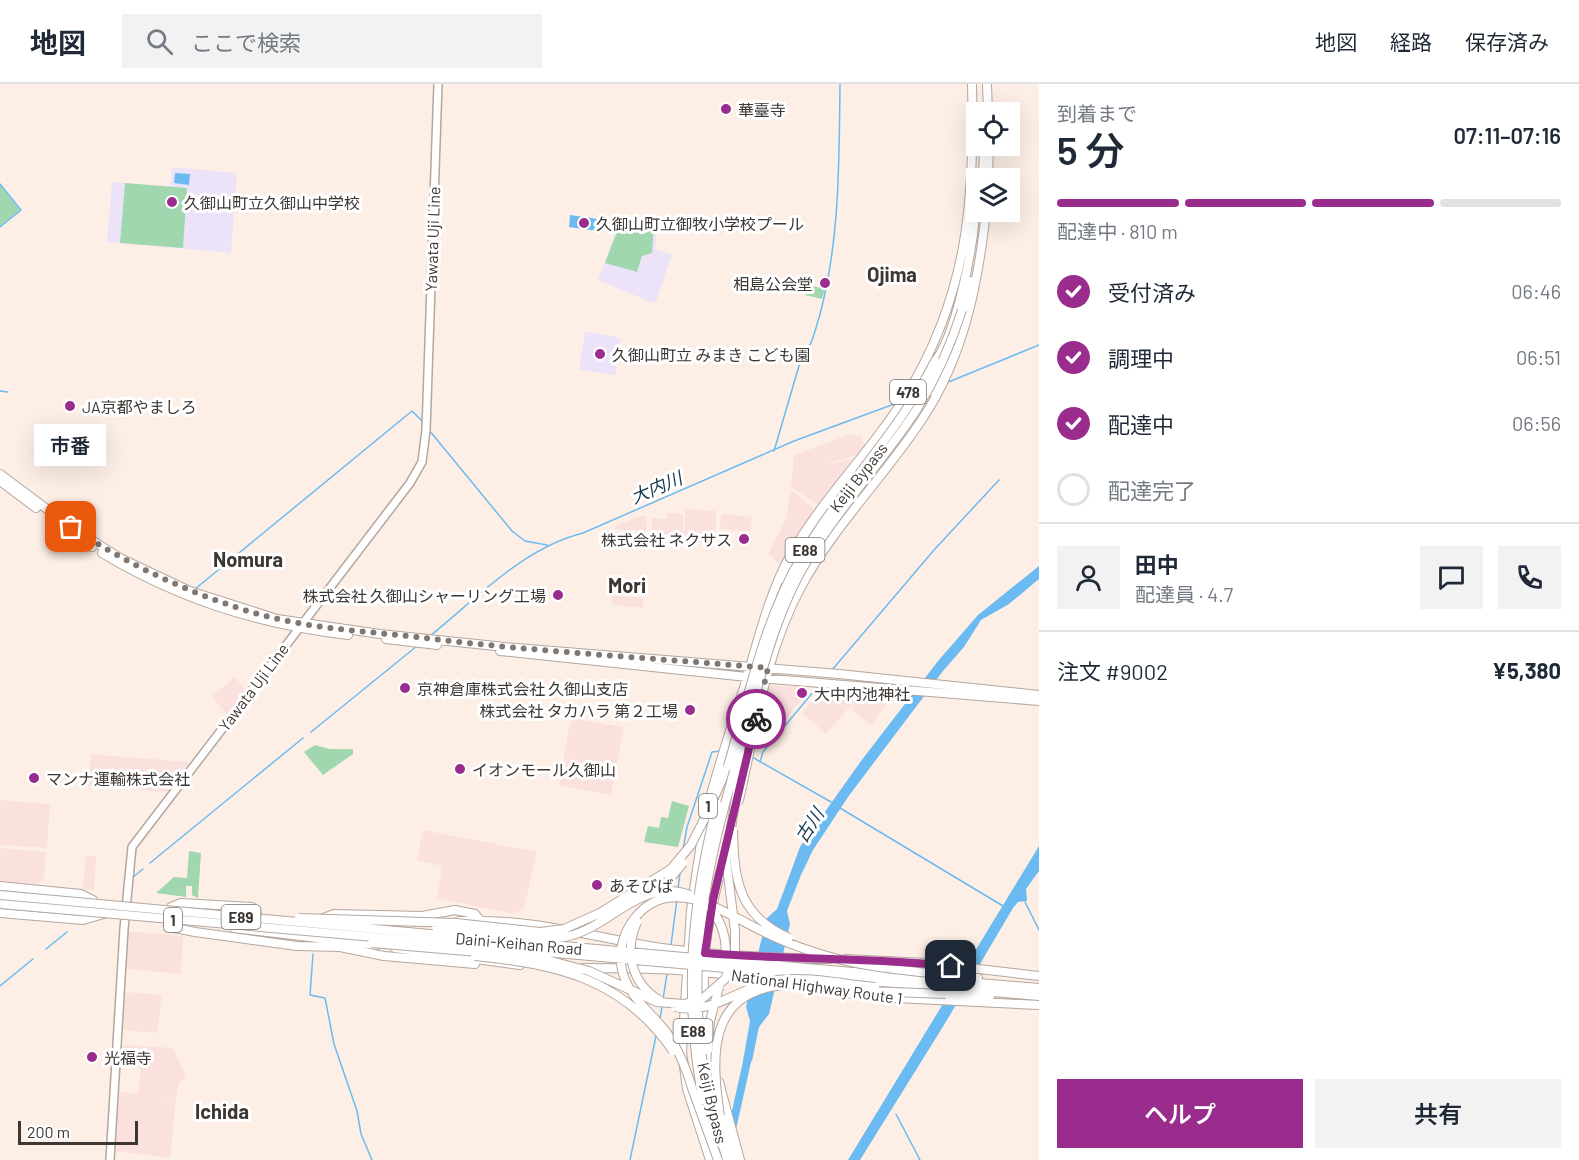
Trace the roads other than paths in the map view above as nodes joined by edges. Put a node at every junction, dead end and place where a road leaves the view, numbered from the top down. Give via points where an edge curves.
1 (438, 84) edge
2 (974, 84) edge
3 (985, 84) edge
4 (976, 102) edge
5 (986, 102) edge
6 (977, 156) edge
7 (980, 222) edge
8 (984, 222) edge
9 (963, 310) junction
10 (935, 361) junction
11 (0, 474) edge
12 (0, 481) edge
13 (802, 585) junction
14 (770, 603) junction
15 (299, 626) junction
16 (431, 640) junction
17 (750, 666) junction
18 (768, 668) junction
19 (747, 677) junction
20 (763, 677) junction
21 (943, 690) junction
22 (1039, 695) edge
23 (1039, 701) edge
24 (728, 766) junction
25 (735, 798) junction
26 (708, 814) junction
27 (0, 886) edge
28 (27, 889) junction
29 (0, 893) edge
30 (93, 900) junction
31 (126, 903) junction
32 (0, 905) edge
33 (4, 914) edge
34 (105, 914) junction
35 (125, 915) junction
36 (243, 917) junction
37 (360, 919) junction
38 (192, 921) junction
39 (588, 932) junction
40 (372, 943) junction
41 (688, 951) junction
42 (705, 953) junction
43 (695, 961) junction
44 (686, 970) junction
45 (703, 972) junction
46 (939, 974) junction
47 (1039, 976) edge
48 (1039, 987) edge
49 (816, 989) junction
50 (946, 994) junction
51 (1039, 997) edge
52 (1039, 1005) edge
53 (693, 1091) junction
54 (720, 1116) junction
55 (110, 1160) edge
56 (710, 1160) edge
57 (719, 1160) edge
58 (727, 1160) edge
59 (734, 1160) edge
60 (740, 1160) edge

1 - 15 main road, Yawata Uji Line via 422,462
2 - 4 highway
2 - 14 highway, 478 via 970,217 945,319 906,395 800,539
3 - 5 highway
6 - 10 highway, Keiji Bypass / E88 via 971,248 960,296
7 - 9 highway, Keiji Bypass / E88 via 976,259
8 - 13 highway, 478 via 970,310 943,384 914,433
9 - 13 highway, bridge via 929,400 823,545
9 - 20 highway, Keiji Bypass / E88, bridge via 941,364 916,409 805,563 782,612
10 - 14 highway, bridge via 825,511
10 - 24 highway, Keiji Bypass / E88, bridge via 901,420 820,527 792,575 765,638
11 - 15 highway via 71,527 141,568 190,591
12 - 15 highway via 77,538 144,576 223,609
13 - 18 highway, 478 via 781,628
14 - 17 highway, 478
15 - 16 highway
15 - 16 highway via 417,643
15 - 31 main road, Yawata Uji Line via 137,838 129,855
16 - 17 highway
16 - 19 highway
17 - 18 highway
17 - 19 highway, 1
18 - 20 highway, 1
18 - 21 highway via 908,681
19 - 20 highway
19 - 41 highway, 1 via 707,810 697,860
20 - 21 highway via 902,691
20 - 25 highway, bridge
20 - 42 highway, 1 via 741,789 713,900
20 - 43 highway, Keiji Bypass / E88, bridge via 711,857
21 - 22 highway
21 - 23 highway
24 - 26 highway, bridge
24 - 43 highway, Keiji Bypass / E88, bridge via 699,881
25 - 40 highway, bridge via 726,859 735,953 722,984 696,1002 657,1002 589,971 536,957
25 - 46 highway, bridge via 737,878 745,903 758,919 788,938 826,951
26 - 37 highway, bridge via 691,845 671,869 600,913 564,929 540,932
26 - 50 highway, bridge via 689,854 642,912 631,937 633,970 655,998 675,1007 701,1009 762,984 790,980
27 - 28 highway
28 - 29 highway
28 - 30 highway via 81,894
29 - 30 highway, 1
29 - 36 highway, Daini-Keihan Road / E89, bridge
30 - 31 highway, 1
31 - 35 main road, Yawata Uji Line
31 - 39 highway, National Highway Route 1 / 1 via 320,920 334,914 422,916 455,910 475,914 480,920 548,924
32 - 33 highway
32 - 34 highway, 1
32 - 38 highway, Daini-Keihan Road / E89, bridge
33 - 34 highway via 83,920
34 - 35 highway, 1
35 - 44 highway, National Highway Route 1 / 1 via 168,919 179,930 447,963
35 - 55 main road, Yawata Uji Line
36 - 37 highway, bridge
36 - 48 highway, Daini-Keihan Road / E89, bridge
37 - 54 highway, bridge via 554,938 586,930 654,892 677,891 698,899 720,922 727,946 708,1040
38 - 40 highway, bridge
38 - 51 highway, Daini-Keihan Road / E89, bridge
39 - 41 highway, National Highway Route 1
39 - 43 highway via 649,956
40 - 53 highway, bridge via 535,963 594,982 625,1000 653,1025 673,1052
41 - 42 highway, National Highway Route 1
41 - 43 highway, 1
41 - 43 highway
42 - 43 highway, 1
42 - 47 highway, National Highway Route 1, bridge via 893,960
43 - 44 highway, 1
43 - 45 highway
43 - 45 highway, 1
43 - 49 highway, bridge via 741,967
43 - 57 highway, Keiji Bypass / E88, bridge via 691,1016 696,1058
43 - 58 highway, Keiji Bypass / E88, bridge via 702,1056 709,1099
44 - 45 highway, National Highway Route 1
44 - 56 highway, 1 via 683,1065
45 - 49 highway, National Highway Route 1, bridge
45 - 60 highway, 1, bridge via 706,1021
46 - 48 highway
46 - 53 highway, bridge via 870,966 820,954 698,899 681,897 658,902 642,910 631,923 622,945 622,970 634,994 677,1049
49 - 52 highway, National Highway Route 1, bridge via 876,997
50 - 51 highway
50 - 54 highway, bridge via 793,985 765,988 749,995 729,1011 717,1035 715,1068
53 - 57 highway, bridge
54 - 59 highway

